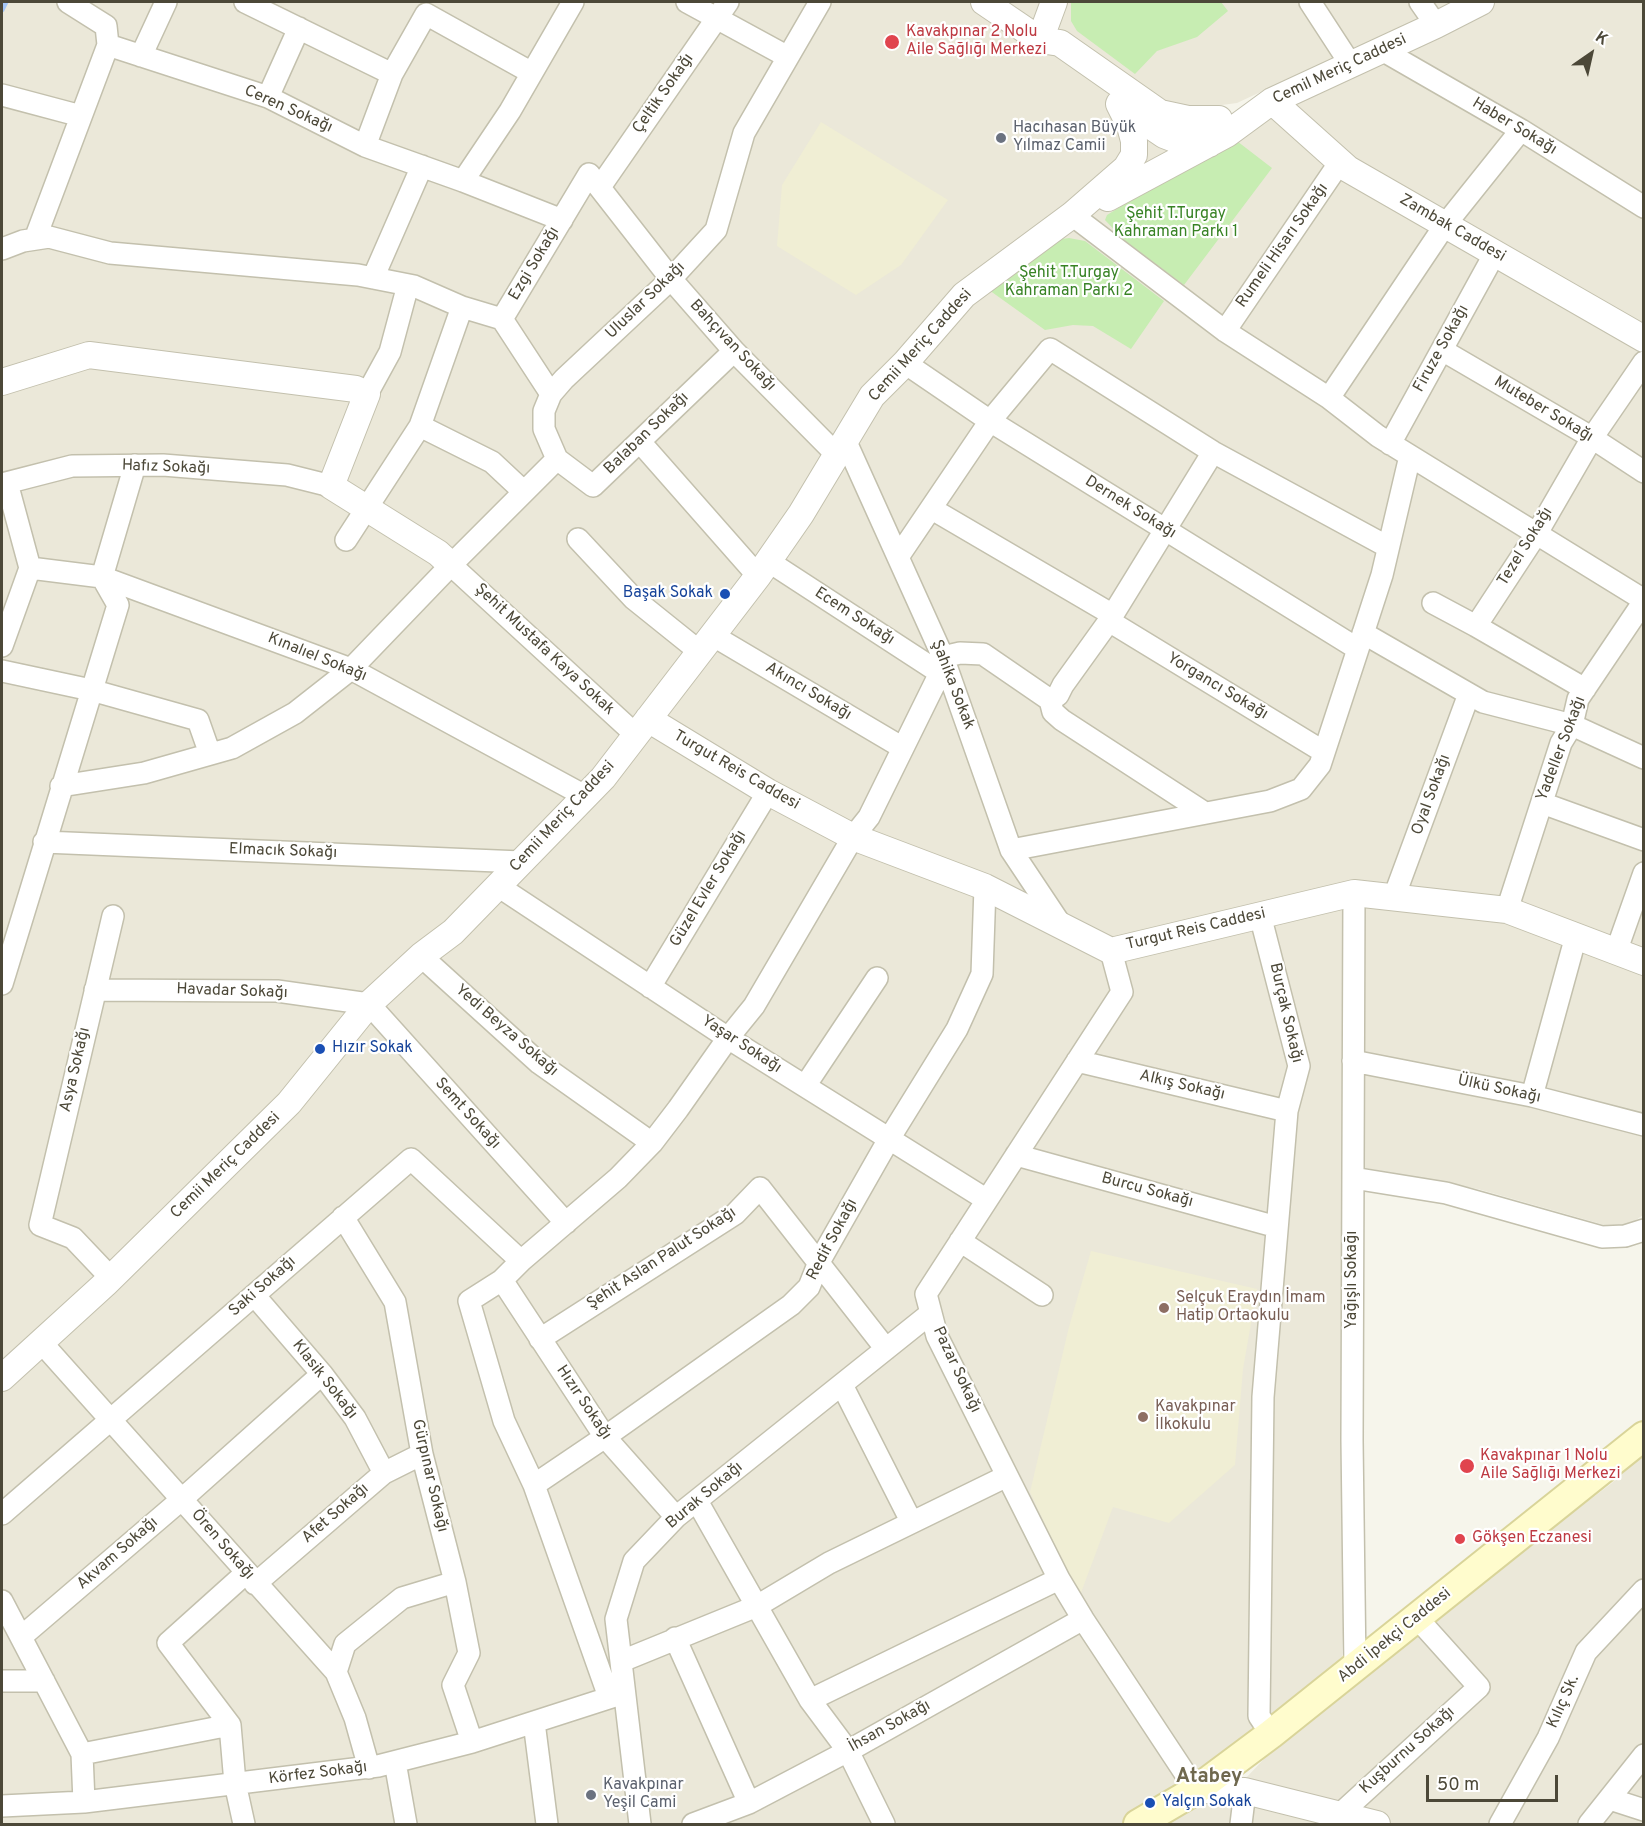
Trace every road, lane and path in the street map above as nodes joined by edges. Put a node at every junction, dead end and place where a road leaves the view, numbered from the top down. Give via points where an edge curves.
1 (68, 2) edge
2 (166, 2) edge
3 (244, 2) edge
4 (573, 2) edge
5 (687, 2) edge
6 (728, 2) edge
7 (820, 2) edge
8 (984, 2) edge
9 (1054, 2) edge
10 (1310, 2) edge
11 (1420, 2) edge
12 (1481, 2) edge
13 (430, 8) edge
14 (717, 19) junction
15 (1436, 25) junction
16 (299, 28) junction
17 (1040, 40) junction
18 (108, 45) junction
19 (1382, 50) junction
20 (141, 56) junction
21 (788, 57) junction
22 (1351, 65) junction
23 (531, 73) junction
24 (392, 74) junction
25 (2, 95) edge
26 (268, 97) junction
27 (1272, 101) junction
28 (1119, 104) junction
29 (1160, 113) junction
30 (81, 116) junction
31 (1219, 119) junction
32 (1521, 130) junction
33 (1172, 141) junction
34 (1209, 144) junction
35 (365, 146) junction
36 (1340, 162) junction
37 (422, 166) junction
38 (595, 180) junction
39 (1140, 180) junction
40 (463, 181) junction
41 (1103, 188) junction
42 (1644, 207) edge
43 (1072, 215) junction
44 (562, 220) junction
45 (1445, 225) junction
46 (34, 239) junction
47 (2, 249) edge
48 (1495, 254) junction
49 (373, 278) junction
50 (671, 279) junction
51 (408, 285) junction
52 (462, 307) junction
53 (502, 319) junction
54 (1225, 330) junction
55 (1644, 339) edge
56 (1442, 350) junction
57 (734, 351) junction
58 (1644, 362) edge
59 (905, 363) junction
60 (2, 382) edge
61 (367, 394) junction
62 (551, 394) junction
63 (1329, 398) junction
64 (990, 421) junction
65 (420, 426) junction
66 (1592, 438) junction
67 (639, 442) junction
68 (1390, 444) junction
69 (841, 448) junction
70 (1213, 452) junction
71 (1410, 456) junction
72 (557, 459) junction
73 (135, 465) junction
74 (1644, 472) edge
75 (4, 484) edge
76 (331, 486) junction
77 (523, 492) junction
78 (368, 509) junction
79 (932, 509) junction
80 (1165, 530) junction
81 (1537, 532) junction
82 (578, 539) dead end
83 (346, 540) dead end
84 (1388, 547) junction
85 (898, 557) junction
86 (451, 565) junction
87 (30, 568) junction
88 (763, 569) junction
89 (102, 577) junction
90 (1644, 600) edge
91 (1433, 603) dead end
92 (1111, 618) junction
93 (1476, 626) junction
94 (1361, 641) junction
95 (706, 644) junction
96 (2, 646) edge
97 (941, 665) junction
98 (351, 669) junction
99 (2, 671) edge
100 (1585, 689) junction
101 (91, 690) junction
102 (1469, 694) junction
103 (1050, 700) junction
104 (1572, 725) junction
105 (642, 727) junction
106 (903, 748) junction
107 (1324, 752) junction
108 (210, 754) junction
109 (1644, 758) edge
110 (61, 786) junction
111 (768, 792) junction
112 (585, 796) junction
113 (1542, 803) junction
114 (1205, 813) junction
115 (853, 837) junction
116 (1644, 840) edge
117 (44, 842) junction
118 (1011, 850) junction
119 (521, 862) junction
120 (1644, 873) edge
121 (498, 886) junction
122 (985, 887) junction
123 (1354, 893) junction
124 (1394, 897) junction
125 (1507, 910) junction
126 (1260, 915) junction
127 (113, 916) dead end
128 (1061, 925) junction
129 (1576, 936) junction
130 (1111, 951) junction
131 (1616, 951) junction
132 (421, 956) junction
133 (1644, 962) edge
134 (877, 978) dead end
135 (2, 984) edge
136 (650, 987) junction
137 (95, 990) junction
138 (369, 1004) junction
139 (728, 1038) junction
140 (1077, 1061) junction
141 (1353, 1061) junction
142 (805, 1086) junction
143 (1532, 1096) junction
144 (1287, 1111) junction
145 (1644, 1125) edge
146 (889, 1139) junction
147 (652, 1143) junction
148 (1016, 1155) junction
149 (1353, 1178) junction
150 (987, 1200) junction
151 (343, 1217) junction
152 (566, 1223) junction
153 (1277, 1227) junction
154 (1644, 1230) edge
155 (960, 1241) junction
156 (520, 1261) junction
157 (819, 1262) junction
158 (111, 1278) junction
159 (502, 1280) junction
160 (254, 1295) junction
161 (1041, 1296) dead end
162 (931, 1313) junction
163 (540, 1339) junction
164 (41, 1341) junction
165 (886, 1349) junction
166 (322, 1374) junction
167 (2, 1378) edge
168 (842, 1385) junction
169 (110, 1420) junction
170 (1644, 1436) edge
171 (605, 1437) junction
172 (422, 1454) junction
173 (384, 1473) junction
174 (1007, 1476) junction
175 (534, 1485) junction
176 (181, 1500) junction
177 (697, 1501) junction
178 (2, 1514) edge
179 (676, 1517) junction
180 (911, 1521) junction
181 (251, 1578) junction
182 (1059, 1579) junction
183 (455, 1582) junction
184 (1644, 1590) edge
185 (2, 1601) edge
186 (757, 1606) junction
187 (1417, 1618) junction
188 (1083, 1619) junction
189 (21, 1637) junction
190 (675, 1638) junction
191 (622, 1661) junction
192 (1355, 1668) junction
193 (336, 1672) junction
194 (2, 1681) edge
195 (44, 1681) junction
196 (618, 1695) junction
197 (810, 1700) junction
198 (534, 1722) junction
199 (230, 1725) junction
200 (1271, 1734) junction
201 (472, 1742) junction
202 (848, 1750) junction
203 (82, 1754) junction
204 (1644, 1755) edge
205 (395, 1762) junction
206 (369, 1768) junction
207 (235, 1783) junction
208 (1196, 1790) junction
209 (1245, 1791) junction
210 (1610, 1798) junction
211 (84, 1802) junction
212 (749, 1803) junction
213 (2, 1806) edge
214 (1644, 1810) edge
215 (1338, 1816) junction
216 (244, 1824) edge
217 (406, 1824) edge
218 (547, 1824) edge
219 (640, 1824) edge
220 (693, 1824) edge
221 (884, 1824) edge
222 (1138, 1824) edge
223 (1241, 1824) edge
224 (1373, 1824) edge
225 (1500, 1824) edge
226 (1589, 1824) edge

1 - 18 street via 106,26
2 - 20 street
3 - 16 street
4 - 23 street
5 - 14 street
6 - 14 street, Çeltik Sokağı
7 - 21 street, Uluslar Sokağı
8 - 17 street
9 - 17 street
10 - 22 street
11 - 15 street
12 - 15 street, Cemil Meriç Caddesi
13 - 23 street
13 - 24 street
14 - 21 street
14 - 38 street, Çeltik Sokağı
15 - 19 street, Cemil Meriç Caddesi
16 - 24 street
16 - 26 street
17 - 28 street via 1050,57
17 - 29 street via 1060,43
18 - 20 street, Ceren Sokağı
18 - 30 street
19 - 22 street, Cemil Meriç Caddesi
19 - 32 street, Haber Sokağı
20 - 26 street, Ceren Sokağı
21 - 50 street, Uluslar Sokağı via 744,133 716,230
22 - 27 street, Cemil Meriç Caddesi
23 - 40 street
24 - 35 street
25 - 30 street
26 - 35 street, Ceren Sokağı
27 - 31 street
27 - 34 street, Cemil Meriç Caddesi
27 - 36 street, Zambak Caddesi
28 - 33 street
28 - 41 street via 1133,134 1134,155 1126,168
29 - 31 street via 1188,119
29 - 33 street
30 - 46 street
31 - 33 street
32 - 42 street, Haber Sokağı
32 - 45 street
33 - 34 street
33 - 39 street via 1160,165
33 - 41 street
34 - 39 street, Cemil Meriç Caddesi
35 - 37 street, Ceren Sokağı
36 - 45 street, Zambak Caddesi
36 - 54 street, Rumeli Hisarı Sokağı
37 - 40 street, Ceren Sokağı
37 - 49 street
38 - 44 street, Ezgi Sokağı
38 - 50 street, Bahçıvan Sokağı
39 - 43 street
40 - 44 street, Ceren Sokağı
41 - 43 street
43 - 54 street
43 - 59 street, Cemii Meriç Caddesi via 964,295
44 - 53 street, Ezgi Sokağı
45 - 48 street, Zambak Caddesi
45 - 63 street
46 - 47 street
46 - 49 street, Ezgi Sokağı via 49,237 110,253
48 - 55 street, Zambak Caddesi
48 - 56 street, Firuze Sokağı
49 - 51 street, Ezgi Sokağı
50 - 57 street, Bahçıvan Sokağı
50 - 62 street, Uluslar Sokağı
51 - 52 street, Ezgi Sokağı
51 - 61 street via 390,352
52 - 53 street, Ezgi Sokağı
52 - 65 street
53 - 62 street
54 - 63 street
56 - 66 street, Muteber Sokağı
56 - 68 street, Firuze Sokağı
57 - 67 street, Balaban Sokağı
57 - 69 street, Bahçıvan Sokağı
58 - 66 street, Tezel Sokağı
59 - 64 street, Dernek Sokağı
59 - 69 street, Cemii Meriç Caddesi via 872,396
60 - 61 street via 89,355 356,389
61 - 76 street
62 - 72 street, Uluslar Sokağı via 544,411 544,429
63 - 68 street
64 - 70 street via 1050,349
64 - 79 street
64 - 80 street, Dernek Sokağı
65 - 77 street via 492,462
65 - 78 street
66 - 74 street, Muteber Sokağı
66 - 81 street, Tezel Sokağı
67 - 72 street, Balaban Sokağı via 594,486
67 - 88 street, Ecem Sokağı
68 - 71 street
69 - 85 street, Şahika Sokak
69 - 88 street, Cemii Meriç Caddesi
70 - 80 street
70 - 84 street
71 - 81 street
71 - 84 street
72 - 77 street
73 - 75 street, Hafız Sokağı via 72,466
73 - 76 street, Hafız Sokağı via 287,475
73 - 89 street
75 - 87 street
76 - 78 street
77 - 86 street
78 - 83 street
78 - 86 street
79 - 85 street
79 - 92 street, Yorgancı Sokağı
80 - 92 street
80 - 94 street, Dernek Sokağı
81 - 90 street
81 - 93 street, Tezel Sokağı
82 - 95 street, Akıncı Sokağı via 634,599
84 - 94 street
85 - 97 street, Şahika Sokak
86 - 98 street
86 - 105 street, Şehit Mustafa Kaya Sokak
87 - 89 street, Kınalıel Sokağı
87 - 96 street
88 - 95 street, Cemii Meriç Caddesi
88 - 97 street, Ecem Sokağı
89 - 98 street, Kınalıel Sokağı
89 - 101 street via 118,606
90 - 100 street, Yadeller Sokağı
91 - 93 street
92 - 103 street via 1058,695
92 - 107 street, Yorgancı Sokağı
93 - 100 street
94 - 102 street, Dernek Sokağı
94 - 107 street
95 - 105 street, Cemii Meriç Caddesi
95 - 106 street, Akıncı Sokağı
97 - 103 street via 960,653 983,654
97 - 106 street
97 - 118 street, Şahika Sokak
98 - 108 street via 295,713 232,748
98 - 112 street, Kınalıel Sokağı
99 - 101 street
100 - 104 street, Yadeller Sokağı via 1578,699
101 - 108 street via 198,720
101 - 110 street
102 - 104 street, Dernek Sokağı via 1483,702
102 - 124 street, Oyal Sokağı
103 - 114 street via 1053,712 1062,720
104 - 109 street, Dernek Sokağı
104 - 113 street, Yadeller Sokağı via 1561,743
105 - 111 street, Turgut Reis Caddesi
105 - 112 street, Cemii Meriç Caddesi
106 - 115 street via 869,817
107 - 114 street via 1320,765 1301,789 1270,801
108 - 110 street via 144,773
110 - 117 street
111 - 115 street, Turgut Reis Caddesi
111 - 136 street, Güzel Evler Sokağı
112 - 119 street, Cemii Meriç Caddesi
113 - 116 street
113 - 125 street, Yadeller Sokağı
114 - 118 street
115 - 122 street, Turgut Reis Caddesi
115 - 139 street via 754,1006
117 - 119 street, Elmacık Sokağı
117 - 135 street
118 - 128 street, Şahika Sokak
119 - 121 street, Cemii Meriç Caddesi
120 - 131 street
121 - 132 street, Cemii Meriç Caddesi via 453,932
121 - 136 street, Yaşar Sokağı
122 - 128 street, Turgut Reis Caddesi
122 - 146 street, Redif Sokağı via 982,974 957,1029
123 - 124 street, Turgut Reis Caddesi
123 - 126 street, Turgut Reis Caddesi
123 - 141 street, Yağışlı Sokağı
124 - 125 street, Turgut Reis Caddesi
125 - 129 street, Turgut Reis Caddesi
126 - 130 street, Turgut Reis Caddesi
126 - 144 street, Burçak Sokağı via 1299,1066
127 - 137 street, Asya Sokağı
128 - 130 street, Turgut Reis Caddesi
129 - 131 street, Turgut Reis Caddesi
129 - 143 street
130 - 140 street, Pazar Sokağı via 1122,992
131 - 133 street, Turgut Reis Caddesi
132 - 138 street, Cemii Meriç Caddesi
132 - 147 street, Yedi Beyza Sokağı via 539,1063
134 - 142 street
136 - 139 street, Yaşar Sokağı
137 - 138 street, Havadar Sokağı via 277,991
137 - 158 street, Asya Sokağı via 40,1225 73,1238
138 - 152 street, Semt Sokağı
138 - 158 street, Cemii Meriç Caddesi via 289,1103
139 - 142 street, Yaşar Sokağı
139 - 147 street
140 - 144 street, Alkış Sokağı
140 - 148 street, Pazar Sokağı
141 - 143 street, Ülkü Sokağı
141 - 149 street, Yağışlı Sokağı
142 - 146 street, Yaşar Sokağı
143 - 145 street, Ülkü Sokağı
144 - 153 street, Burçak Sokağı
146 - 150 street, Yaşar Sokağı
146 - 157 street, Redif Sokağı
147 - 152 street
148 - 150 street, Pazar Sokağı
148 - 153 street, Burcu Sokağı
149 - 154 street via 1446,1193 1602,1237
149 - 192 street, Yağışlı Sokağı
150 - 155 street, Pazar Sokağı
151 - 156 street, Saki Sokağı via 411,1159
151 - 160 street, Saki Sokağı
151 - 172 street, Gürpınar Sokağı via 395,1302
152 - 156 street
153 - 200 street, Burçak Sokağı via 1263,1397 1259,1716
155 - 161 street
155 - 162 street, Pazar Sokağı via 926,1294
156 - 159 street
157 - 163 street, Şehit Aslan Palut Sokağı via 760,1188 735,1214
157 - 165 street, Şehit Aslan Palut Sokağı
157 - 171 street, Redif Sokağı via 809,1287 791,1305
158 - 164 street, Cemii Meriç Caddesi
159 - 163 street, Hızır Sokağı
159 - 175 street via 469,1301 504,1421
160 - 166 street, Klasik Sokağı
160 - 169 street, Saki Sokağı
162 - 165 street, Burak Sokağı
162 - 174 street, Pazar Sokağı via 937,1336
163 - 171 street, Hızır Sokağı
164 - 167 street, Cemii Meriç Caddesi
164 - 169 street, Ören Sokağı
165 - 168 street, Burak Sokağı
166 - 173 street, Klasik Sokağı via 356,1418
166 - 176 street, Akvam Sokağı
168 - 177 street, Burak Sokağı
168 - 180 street
169 - 176 street, Ören Sokağı
169 - 178 street, Saki Sokağı
170 - 187 main road, Abdi İpekçi Caddesi
171 - 175 street, Redif Sokağı
171 - 179 street, Hızır Sokağı
172 - 173 street, Afet Sokağı
172 - 183 street, Gürpınar Sokağı
173 - 181 street, Afet Sokağı
174 - 180 street
174 - 182 street, Pazar Sokağı
175 - 196 street
176 - 181 street, Ören Sokağı
176 - 189 street, Akvam Sokağı
177 - 179 street, Burak Sokağı
177 - 186 street
179 - 191 street, Burak Sokağı via 634,1561 616,1619
180 - 186 street
181 - 193 street, Ören Sokağı
181 - 199 street, Afet Sokağı via 168,1643
182 - 188 street, Pazar Sokağı
182 - 197 street
183 - 193 street via 402,1598 345,1644
183 - 201 street, Gürpınar Sokağı via 469,1653 453,1685
184 - 225 street, Kılıç Sk. via 1586,1652 1548,1738
185 - 189 street
186 - 190 street
186 - 197 street
187 - 192 main road, Abdi İpekçi Caddesi
187 - 215 street, Kuşburnu Sokağı via 1479,1687
188 - 202 street, İhsan Sokağı
188 - 208 street, Pazar Sokağı
189 - 195 street
190 - 191 street
190 - 212 street
191 - 196 street, Burak Sokağı
192 - 200 main road, Abdi İpekçi Caddesi
193 - 206 street, Ören Sokağı via 355,1718
194 - 195 street
195 - 203 street
196 - 198 street, Körfez Sokağı
196 - 219 street, Burak Sokağı
197 - 202 street
198 - 201 street, Körfez Sokağı
198 - 218 street
199 - 203 street
199 - 207 street
200 - 208 main road, Abdi İpekçi Caddesi
201 - 205 street, Körfez Sokağı
202 - 212 street, İhsan Sokağı
202 - 221 street
203 - 211 street
204 - 210 street
205 - 206 street, Körfez Sokağı
205 - 217 street
206 - 207 street, Körfez Sokağı
207 - 211 street, Körfez Sokağı
207 - 216 street
208 - 209 street
208 - 222 main road, Abdi İpekçi Caddesi
209 - 215 street
209 - 223 street
210 - 214 street
210 - 226 street
211 - 213 street, Körfez Sokağı
212 - 220 street, İhsan Sokağı
215 - 224 street

